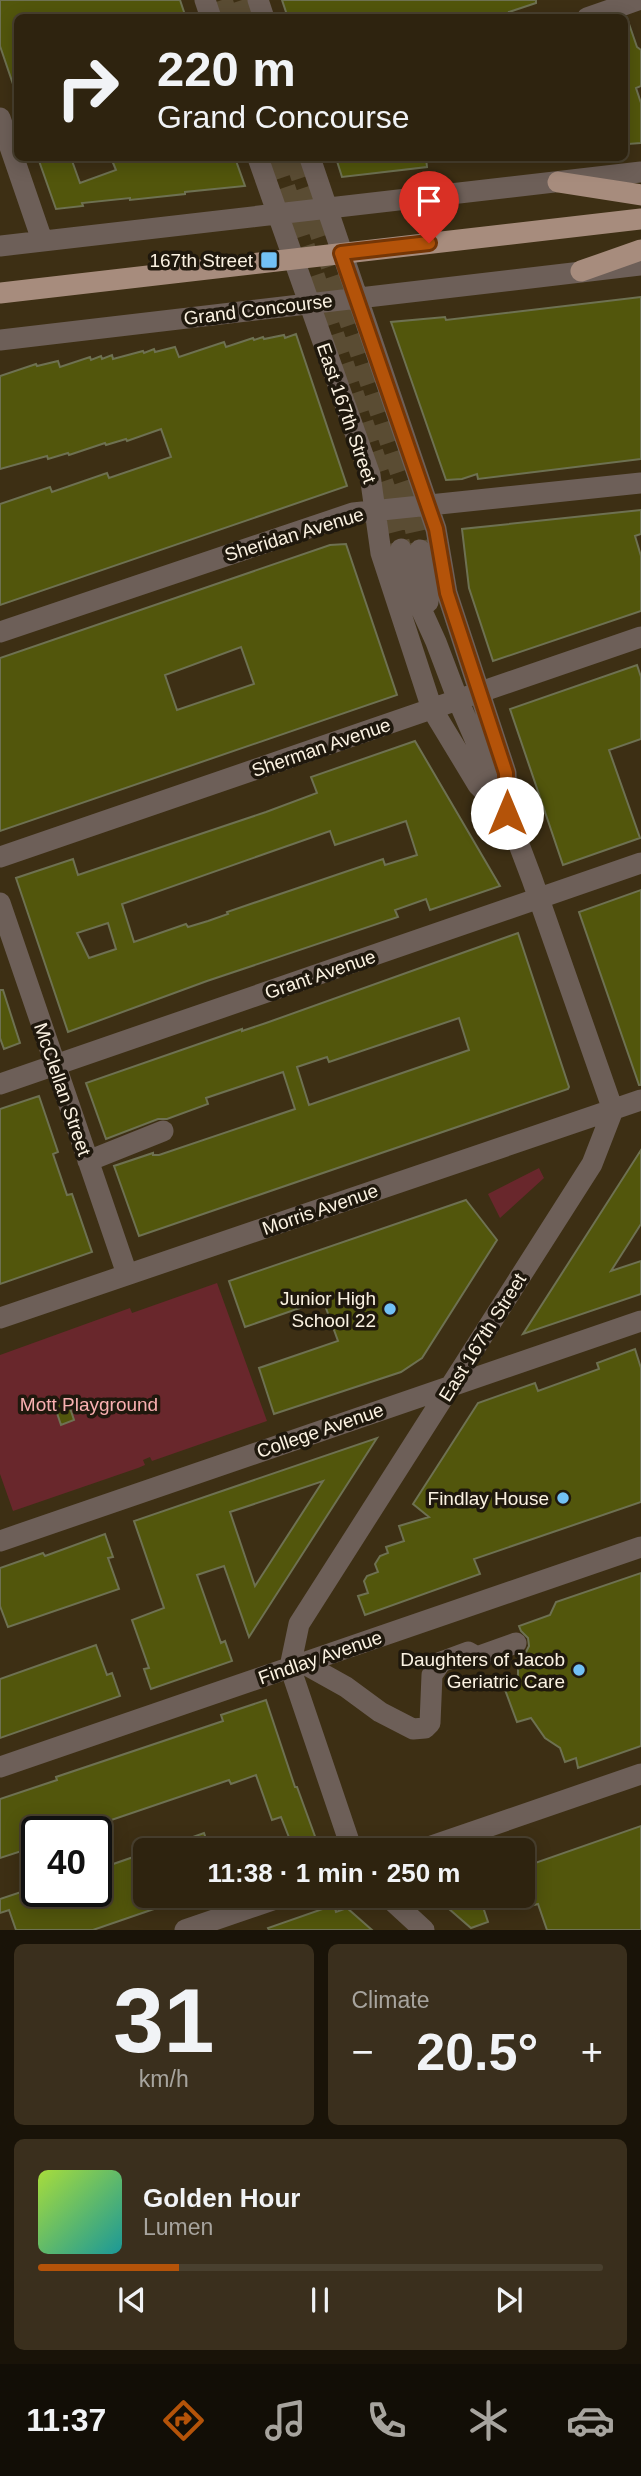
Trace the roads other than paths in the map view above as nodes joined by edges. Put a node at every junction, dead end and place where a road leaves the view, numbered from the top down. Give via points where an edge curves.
1 (638, 0) edge
2 (598, 14) edge
3 (0, 118) edge
4 (14, 159) edge
5 (15, 161) edge
6 (259, 161) edge
7 (311, 161) edge
8 (641, 172) edge
9 (558, 182) junction
10 (641, 195) edge
11 (327, 208) junction
12 (278, 213) junction
13 (641, 219) edge
14 (42, 240) junction
15 (0, 246) edge
16 (641, 250) edge
17 (341, 253) junction
18 (293, 258) junction
19 (641, 265) edge
20 (581, 271) junction
21 (0, 293) edge
22 (356, 297) junction
23 (309, 302) junction
24 (0, 340) edge
25 (641, 482) edge
26 (429, 505) junction
27 (375, 509) junction
28 (410, 550) tunnel mouth
29 (0, 632) edge
30 (641, 637) edge
31 (479, 692) junction
32 (458, 700) junction
33 (432, 709) junction
34 (507, 813) junction
35 (0, 857) edge
36 (641, 863) edge
37 (539, 898) junction
38 (0, 903) edge
39 (55, 1066) junction
40 (0, 1084) edge
41 (641, 1100) edge
42 (613, 1110) junction
43 (163, 1130) dead end
44 (88, 1161) junction
45 (127, 1274) junction
46 (0, 1318) edge
47 (641, 1321) edge
48 (450, 1385) junction
49 (0, 1541) edge
50 (641, 1547) edge
51 (516, 1643) dead end
52 (296, 1665) junction
53 (0, 1767) edge
54 (641, 1774) edge
55 (348, 1838) edge
56 (455, 1838) edge
57 (251, 1908) edge
58 (400, 1908) edge
59 (189, 1930) edge
60 (424, 1930) edge

1 - 2 street
3 - 4 street
5 - 14 street
6 - 12 street, East 167th Street
7 - 11 street, East 167th Street
8 - 9 street
9 - 10 main road
9 - 11 street
11 - 12 street
11 - 17 street, East 167th Street
12 - 14 street
12 - 18 street, East 167th Street
13 - 17 main road
14 - 15 street
16 - 20 main road
17 - 18 main road
17 - 22 street, East 167th Street
18 - 21 main road
18 - 23 street, East 167th Street
19 - 20 street, Grand Concourse
20 - 22 street, Grand Concourse
22 - 23 street, Grand Concourse
22 - 26 street, East 167th Street
23 - 24 street, Grand Concourse
23 - 27 street, East 167th Street via 370,475
25 - 26 street, Sheridan Avenue
26 - 27 street, Sheridan Avenue
26 - 31 street, East 167th Street via 447,593
27 - 29 street, Sheridan Avenue via 338,516
27 - 33 street, East 167th Street via 385,567
28 - 32 street, East 167th Street
30 - 31 street, Sherman Avenue
31 - 32 street, Sherman Avenue
31 - 34 street, East 167th Street via 506,773
32 - 33 street, Sherman Avenue
32 - 34 street, East 167th Street
33 - 34 street, East 167th Street via 478,785
33 - 35 street, Sherman Avenue
34 - 37 street, East 167th Street
36 - 37 street, Grant Avenue
37 - 39 street, Grant Avenue
37 - 42 street, East 167th Street
38 - 39 street, McClellan Street
39 - 40 street, Grant Avenue
39 - 44 street, McClellan Street
41 - 42 street, Morris Avenue
42 - 45 street, Morris Avenue
42 - 48 street, East 167th Street via 592,1164
43 - 44 street
44 - 45 street, McClellan Street
45 - 46 street, Morris Avenue
47 - 48 street, College Avenue
48 - 49 street, College Avenue
48 - 52 street, East 167th Street via 299,1624
50 - 52 street, Findlay Avenue
51 - 52 street via 477,1657 468,1652 441,1662 432,1675 430,1723 425,1728 413,1729 346,1687
52 - 53 street, Findlay Avenue
52 - 55 street
54 - 56 street
57 - 59 street
58 - 60 street

